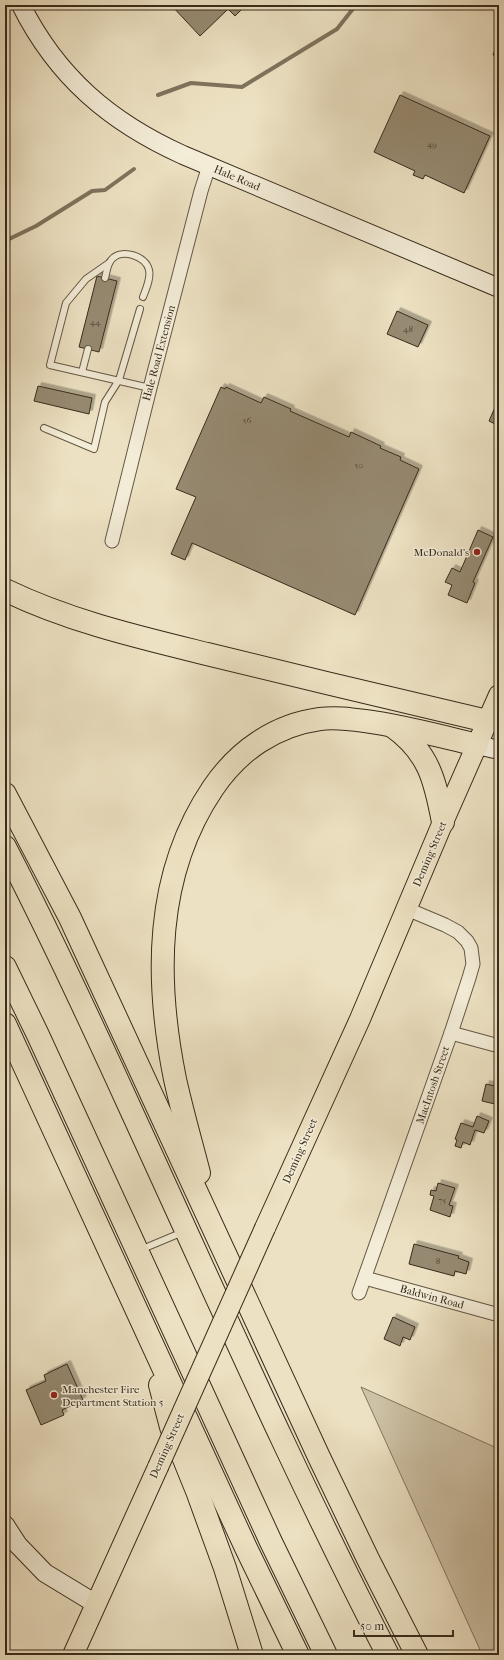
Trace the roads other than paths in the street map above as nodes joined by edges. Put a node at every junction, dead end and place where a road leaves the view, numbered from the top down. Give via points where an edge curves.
1 (21, 5) edge
2 (209, 166) junction
3 (109, 263) junction
4 (105, 278) dead end
5 (499, 288) edge
6 (143, 297) dead end
7 (140, 309) dead end
8 (88, 349) dead end
9 (82, 372) junction
10 (120, 380) junction
11 (150, 388) junction
12 (44, 428) dead end
13 (112, 541) dead end
14 (5, 590) edge
15 (499, 695) edge
16 (493, 722) edge
17 (391, 726) junction
18 (477, 745) junction
19 (499, 750) edge
20 (5, 794) edge
21 (443, 822) junction
22 (5, 847) edge
23 (407, 909) junction
24 (5, 967) edge
25 (5, 1024) edge
26 (451, 1033) junction
27 (499, 1046) edge
28 (213, 1227) junction
29 (187, 1231) junction
30 (137, 1251) junction
31 (365, 1278) junction
32 (359, 1293) dead end
33 (499, 1315) edge
34 (143, 1324) junction
35 (5, 1525) edge
36 (96, 1604) junction
37 (73, 1655) edge
38 (252, 1655) edge
39 (298, 1655) edge
40 (326, 1655) edge
41 (388, 1655) edge
42 (417, 1655) edge

1 - 2 street, Hale Road via 51,54 99,105 144,136
2 - 5 street, Hale Road
2 - 11 street, Hale Road Extension
3 - 4 lane
3 - 6 lane via 119,254 127,254 146,264 149,276
3 - 9 lane via 86,279 66,303 50,365
7 - 10 lane
8 - 9 lane
9 - 10 lane
10 - 11 lane
10 - 12 lane via 105,402 94,449
11 - 13 street, Hale Road Extension
14 - 16 highway via 52,611 99,626
15 - 16 main road, Deming Street
16 - 18 main road, Deming Street
17 - 18 highway
17 - 21 highway via 412,743 427,762
17 - 28 highway via 321,719 293,726 263,738 238,758 216,783 196,816 180,852 169,890 163,926 165,1011 176,1080
18 - 19 street
18 - 21 main road, Deming Street
20 - 28 highway via 70,918
21 - 23 main road, Deming Street
22 - 29 highway via 61,958
23 - 26 street, MacIntosh Street via 452,929 464,938 471,948 472,970
23 - 36 main road, Deming Street, bridge via 360,1019
24 - 30 highway
25 - 34 highway
26 - 27 street
26 - 31 street, MacIntosh Street
28 - 42 highway via 335,1491
29 - 30 lane
29 - 41 highway via 313,1505
30 - 40 highway
31 - 32 street, MacIntosh Street
31 - 33 street, Baldwin Road
34 - 38 highway via 171,1428 225,1568
34 - 39 highway
35 - 36 street via 18,1545 45,1573
36 - 37 main road, Deming Street

